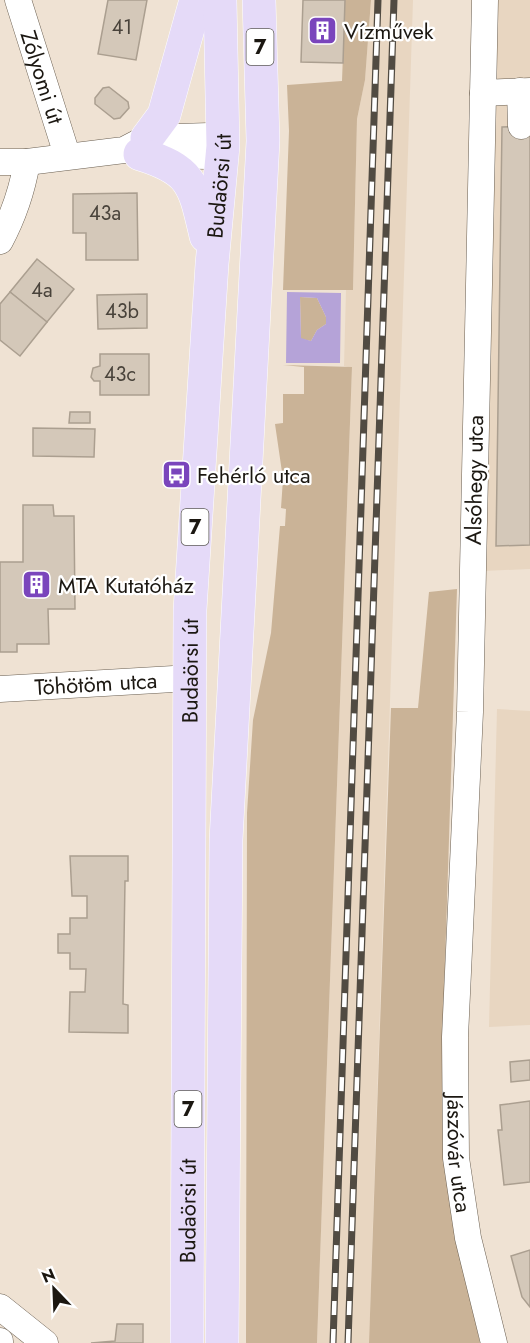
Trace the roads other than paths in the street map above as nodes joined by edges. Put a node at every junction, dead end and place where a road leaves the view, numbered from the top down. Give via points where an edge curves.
1 (18, 0) edge
2 (196, 0) edge
3 (219, 0) edge
4 (259, 0) edge
5 (485, 0) edge
6 (525, 91) edge
7 (262, 93) junction
8 (483, 93) junction
9 (521, 126) dead end
10 (213, 146) junction
11 (137, 148) junction
12 (67, 156) junction
13 (0, 162) edge
14 (27, 162) junction
15 (259, 233) junction
16 (0, 241) edge
17 (212, 264) junction
18 (191, 678) junction
19 (0, 689) edge
20 (458, 960) joint
21 (0, 1307) edge
22 (45, 1343) edge
23 (187, 1343) edge
24 (222, 1343) edge
25 (494, 1343) edge

1 - 12 street, Zólyomi út
2 - 11 main road via 164,115
3 - 10 main road, Budaörsi út / 7
4 - 7 main road, Budaörsi út / 7
5 - 8 street, Alsóhegy utca
6 - 8 street
6 - 9 street
7 - 10 main road via 243,128
7 - 15 main road, Budaörsi út / 7
8 - 20 street, Alsóhegy utca via 470,712
10 - 11 street
10 - 15 main road via 241,160
10 - 17 main road, Budaörsi út / 7
11 - 12 street
11 - 17 main road via 169,163 196,194
12 - 14 street
13 - 14 street
14 - 16 street via 12,220
15 - 24 main road, Budaörsi út / 7 via 226,840
17 - 18 main road, Budaörsi út / 7 via 190,610
18 - 19 street, Töhötöm utca
18 - 23 main road, Budaörsi út / 7
20 - 25 street, Jászóvár utca via 456,1158 468,1238
21 - 22 street

